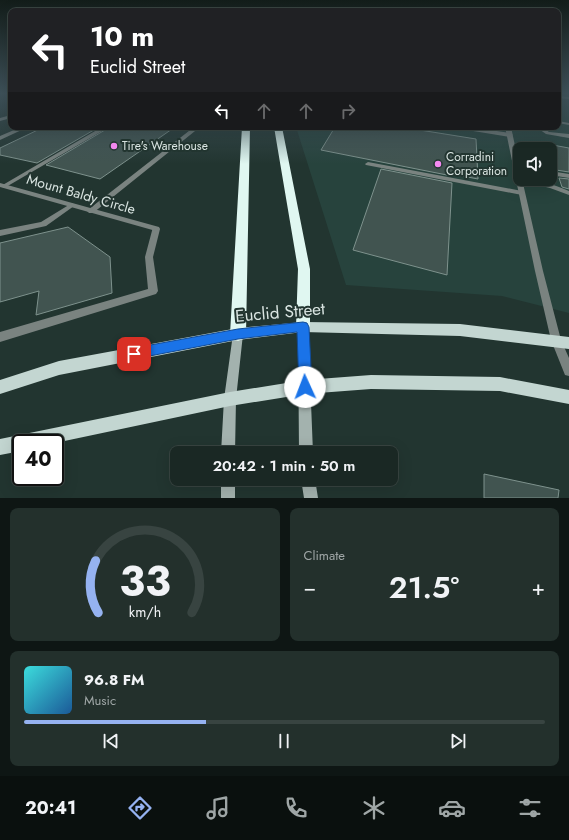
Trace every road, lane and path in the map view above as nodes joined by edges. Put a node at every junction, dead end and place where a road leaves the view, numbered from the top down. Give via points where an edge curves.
1 (18, 130) edge
2 (101, 130) edge
3 (193, 130) edge
4 (246, 130) edge
5 (279, 130) edge
6 (482, 130) edge
7 (509, 130) edge
8 (544, 130) edge
9 (510, 134) junction
10 (569, 136) edge
11 (0, 138) edge
12 (513, 146) edge
13 (368, 164) dead end
14 (557, 174) edge
15 (569, 176) edge
16 (2, 185) edge
17 (520, 186) edge
18 (552, 186) edge
19 (522, 193) junction
20 (569, 193) edge
21 (72, 205) junction
22 (91, 211) junction
23 (0, 233) edge
24 (303, 327) junction
25 (238, 334) junction
26 (0, 337) edge
27 (556, 340) junction
28 (569, 343) edge
29 (569, 371) edge
30 (0, 387) edge
31 (305, 387) junction
32 (569, 397) edge
33 (230, 399) junction
34 (228, 446) edge
35 (306, 446) edge
36 (0, 447) edge
37 (228, 486) edge
38 (309, 486) edge
39 (228, 498) edge
40 (311, 498) edge

1 - 11 street
2 - 16 street
3 - 22 street
4 - 25 highway
5 - 24 highway via 304,269
6 - 9 street
7 - 9 street
8 - 10 street
9 - 12 street
13 - 19 street
14 - 15 street
16 - 21 street, Mount Baldy Circle
17 - 19 street
18 - 20 street
19 - 27 street
21 - 22 street, Mount Baldy Circle
21 - 23 street via 43,224
22 - 26 street, Mount Baldy Circle via 156,229 149,257 153,291
24 - 25 main road, Euclid Street
24 - 27 main road, Euclid Street via 460,330
24 - 31 street
25 - 30 main road, Euclid Street via 59,368
25 - 33 street
27 - 28 main road, Euclid Street
27 - 29 street
31 - 32 main road via 371,382 500,384
31 - 33 main road
31 - 35 street
33 - 34 street
33 - 36 main road
37 - 39 street
38 - 40 street

